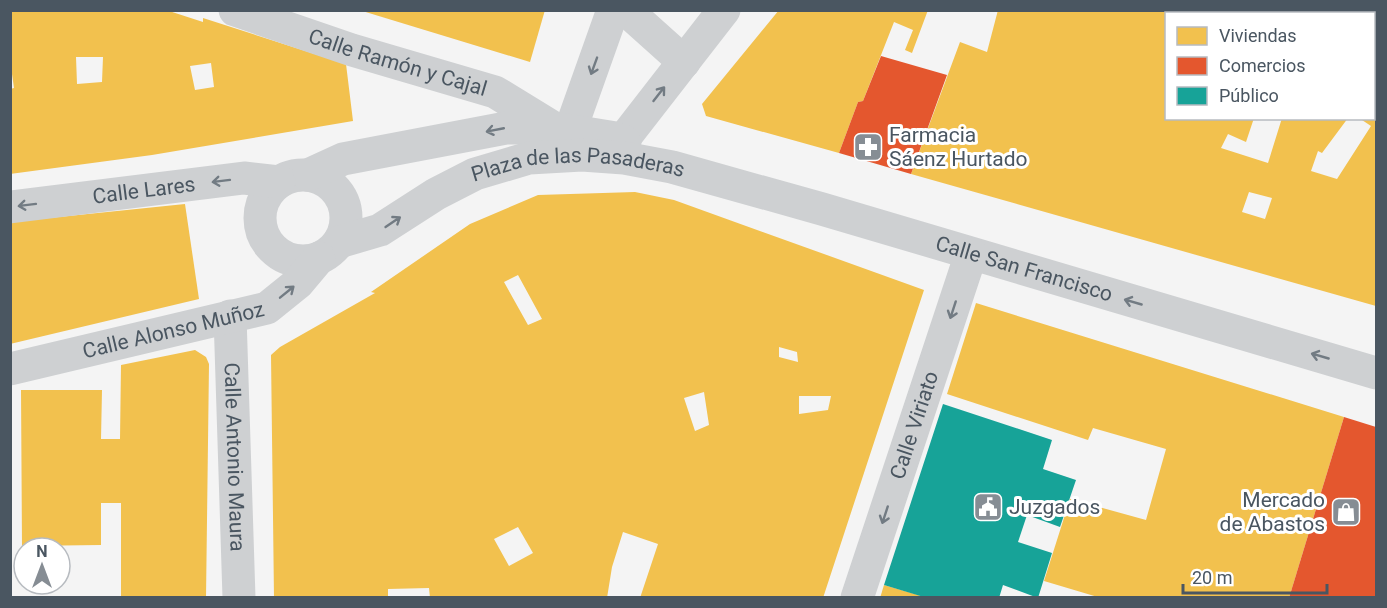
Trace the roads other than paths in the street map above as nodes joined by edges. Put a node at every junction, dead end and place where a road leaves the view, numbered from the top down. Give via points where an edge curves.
1 (235, 10) edge
2 (613, 10) edge
3 (626, 10) edge
4 (724, 10) edge
5 (684, 62) junction
6 (562, 129) junction
7 (623, 140) junction
8 (672, 166) junction
9 (294, 178) junction
10 (10, 207) edge
11 (329, 250) junction
12 (971, 254) junction
13 (230, 316) junction
14 (10, 369) edge
15 (1377, 373) edge
16 (239, 597) edge
17 (857, 597) edge

1 - 6 street, Calle Ramón y Cajal via 495,92
2 -> 6 street
3 - 5 street
4 - 5 street
7 -> 5 street
6 - 7 street, Plaza de las Pasaderas
6 -> 9 street, Plaza de las Pasaderas via 506,128 343,159
7 - 8 street, Plaza de las Pasaderas
11 -> 8 street, Plaza de las Pasaderas via 380,230 475,174 530,158 582,155
8 - 12 street, Calle San Francisco
9 -> 10 street, Calle Lares via 244,178
9 - 11 street via 322,179 343,201 345,230
9 - 11 street, Plaza de las Pasaderas via 268,191 262,204 259,218 268,245 292,261 307,261
13 -> 11 street, Calle Alonso Muñoz via 267,308
15 -> 12 street, Calle San Francisco
12 -> 17 street, Calle Viriato
13 - 14 street, Calle Alonso Muñoz
13 - 16 street, Calle Antonio Maura

